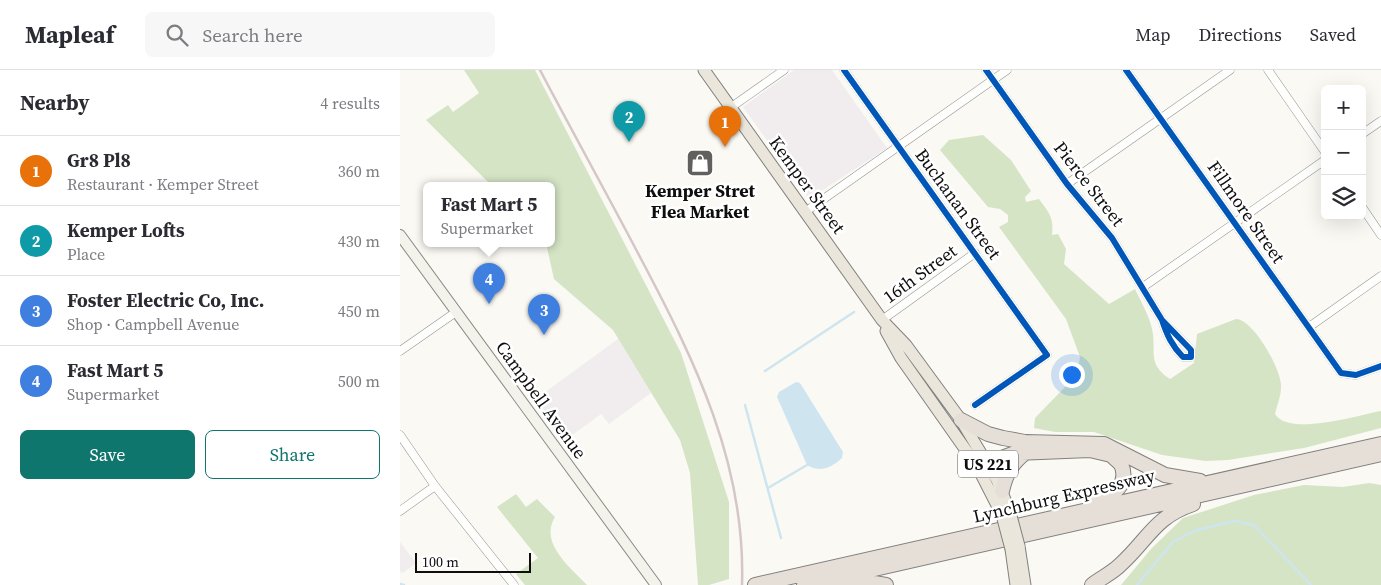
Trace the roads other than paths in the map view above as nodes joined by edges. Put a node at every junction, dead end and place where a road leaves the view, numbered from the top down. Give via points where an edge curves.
1 (704, 70) edge
2 (784, 70) edge
3 (844, 70) edge
4 (986, 70) edge
5 (1007, 70) edge
6 (1126, 70) edge
7 (1230, 70) edge
8 (1268, 70) edge
9 (993, 80) junction
10 (730, 108) junction
11 (1160, 118) junction
12 (1381, 121) edge
13 (1366, 131) edge
14 (1321, 146) edge
15 (899, 147) junction
16 (1321, 163) edge
17 (1067, 184) junction
18 (805, 212) junction
19 (1366, 213) edge
20 (1236, 222) junction
21 (400, 235) edge
22 (1381, 235) edge
23 (975, 253) junction
24 (1381, 276) edge
25 (1143, 287) junction
26 (456, 312) junction
27 (882, 320) junction
28 (1162, 320) junction
29 (1309, 327) junction
30 (400, 351) edge
31 (1381, 366) edge
32 (974, 405) dead end
33 (961, 420) junction
34 (400, 435) edge
35 (1381, 444) edge
36 (1025, 447) junction
37 (1381, 454) edge
38 (982, 463) junction
39 (1214, 482) junction
40 (1251, 484) junction
41 (436, 486) junction
42 (1002, 491) junction
43 (400, 511) edge
44 (1006, 513) junction
45 (1078, 513) junction
46 (1015, 547) junction
47 (807, 584) edge
48 (514, 585) edge
49 (656, 585) edge
50 (755, 585) edge
51 (886, 585) edge
52 (1016, 585) edge
53 (1025, 585) edge
54 (1092, 585) edge

1 - 10 main road, Kemper Street / US 221
2 - 10 street
3 - 15 street, Buchanan Street
4 - 9 street, Pierce Street
5 - 9 street
6 - 11 street, Fillmore Street
7 - 11 street
8 - 14 street
9 - 15 street
9 - 17 street, Pierce Street
10 - 18 main road, Kemper Street / US 221
11 - 17 street
11 - 20 street, Fillmore Street
12 - 13 street
15 - 18 street
15 - 23 street, Buchanan Street
16 - 20 street
17 - 25 street, Pierce Street via 1101,223
18 - 27 main road, Kemper Street / US 221
19 - 22 street
20 - 25 street
20 - 29 street, Fillmore Street
21 - 26 main road, Campbell Avenue
23 - 27 street, 16th Street
23 - 32 street, Buchanan Street via 1047,355
24 - 29 street
25 - 28 street, Pierce Street
26 - 30 street
26 - 49 main road, Campbell Avenue
27 - 33 main road, Kemper Street / US 221 via 906,345
27 - 38 main road, Kemper Street / US 221 via 896,350
28 - 28 street, Pierce Street via 1191,350 1191,357 1183,357 1178,352
29 - 31 street, Fillmore Street via 1341,373 1356,375
33 - 36 highway
33 - 38 main road, Kemper Street / US 221
34 - 41 street
35 - 39 highway, Lynchburg Expressway
36 - 38 highway via 998,451
36 - 39 highway via 1104,444 1165,475
36 - 42 highway via 1006,474
36 - 45 highway via 1090,450 1111,455 1121,464 1124,476 1118,491
37 - 40 highway, Lynchburg Expressway
38 - 42 main road, Kemper Street / US 221
38 - 44 main road, Kemper Street / US 221
39 - 45 highway, Lynchburg Expressway
40 - 47 highway, Lynchburg Expressway
40 - 54 highway via 1165,517 1151,528 1120,565
41 - 43 street
41 - 48 street
42 - 44 main road, Kemper Street / US 221
44 - 46 main road, Kemper Street / US 221, bridge
45 - 50 highway, Lynchburg Expressway
46 - 52 main road, Kemper Street / US 221
46 - 53 main road, Kemper Street / US 221
47 - 51 highway via 868,582

